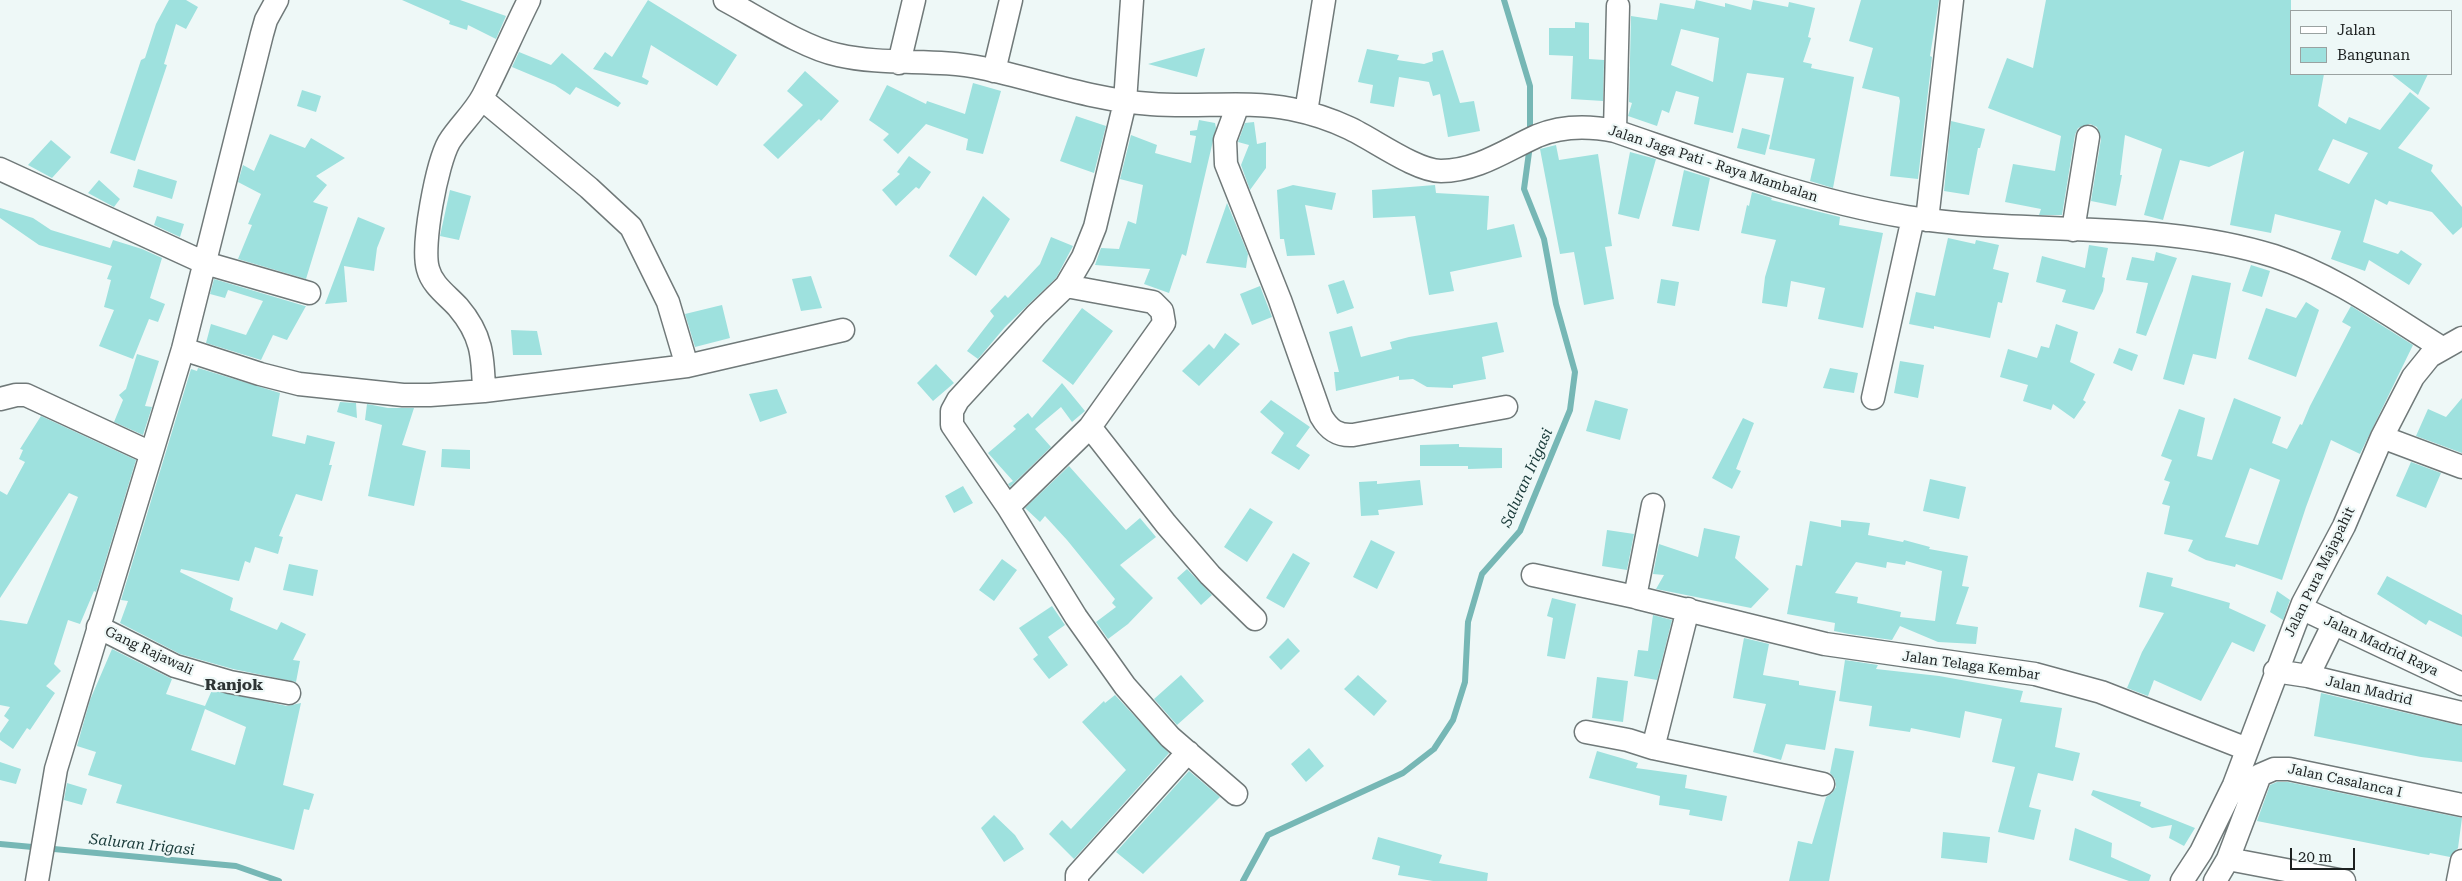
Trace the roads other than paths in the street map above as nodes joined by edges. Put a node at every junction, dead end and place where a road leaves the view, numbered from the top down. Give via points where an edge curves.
1 (277, 0) edge
2 (528, 0) edge
3 (725, 0) edge
4 (914, 0) edge
5 (1012, 0) edge
6 (1132, 0) edge
7 (1324, 0) edge
8 (1952, 0) edge
9 (1618, 6) dead end
10 (899, 63) junction
11 (994, 71) junction
12 (482, 99) junction
13 (1125, 102) junction
14 (1238, 105) junction
15 (1306, 112) junction
16 (1615, 130) junction
17 (2088, 137) dead end
18 (0, 169) edge
19 (1920, 219) junction
20 (2073, 230) junction
21 (206, 263) junction
22 (1066, 286) junction
23 (309, 293) dead end
24 (844, 330) dead end
25 (2462, 338) edge
26 (2442, 348) junction
27 (183, 349) junction
28 (688, 366) junction
29 (484, 391) junction
30 (1873, 398) dead end
31 (0, 399) edge
32 (1506, 407) dead end
33 (1090, 427) junction
34 (2382, 437) junction
35 (151, 453) junction
36 (2462, 467) edge
37 (1652, 505) dead end
38 (1008, 507) junction
39 (1533, 575) dead end
40 (1635, 597) junction
41 (2301, 608) junction
42 (1688, 609) junction
43 (1255, 619) dead end
44 (2334, 623) junction
45 (98, 628) junction
46 (2275, 671) junction
47 (2308, 676) junction
48 (2462, 684) edge
49 (289, 693) dead end
50 (2462, 713) edge
51 (1586, 732) dead end
52 (1653, 748) junction
53 (2247, 749) junction
54 (1188, 752) junction
55 (1822, 784) dead end
56 (1236, 794) dead end
57 (2459, 805) edge
58 (2228, 859) junction
59 (2462, 862) edge
60 (37, 881) edge
61 (1077, 881) edge
62 (2182, 881) edge
63 (2214, 881) edge
64 (2344, 881) edge
65 (2458, 881) edge

1 - 21 street via 262,34
2 - 12 street
3 - 10 street, Jalan Jaga Pati - Raya Mambalan via 790,35 837,55
4 - 10 street
5 - 11 street
6 - 13 street
7 - 15 street
8 - 19 street
9 - 16 street
10 - 11 street, Jalan Jaga Pati - Raya Mambalan via 965,66
11 - 13 street, Jalan Jaga Pati - Raya Mambalan
12 - 28 street via 631,227 668,302
12 - 29 street via 449,143 440,165 426,259 438,287 458,307 478,337 483,356
13 - 14 street, Jalan Jaga Pati - Raya Mambalan
13 - 22 street via 1095,227 1083,258
14 - 15 street, Jalan Jaga Pati - Raya Mambalan via 1266,105
14 - 32 street via 1225,140 1226,164 1327,425 1339,434 1353,435
15 - 16 street, Jalan Jaga Pati - Raya Mambalan via 1349,128 1429,169 1444,171 1480,164 1540,135 1589,126
16 - 19 street, Jalan Jaga Pati - Raya Mambalan via 1780,188
17 - 20 street
18 - 21 street
19 - 20 street, Jalan Jaga Pati - Raya Mambalan
19 - 30 street
20 - 26 street, Jalan Jaga Pati - Raya Mambalan via 2200,240 2275,257 2356,292
21 - 23 street
21 - 27 street
22 - 33 street via 1153,302 1164,316 1162,329
22 - 38 street via 964,392 952,412 953,429
24 - 28 street
25 - 26 street, Jalan Pura Majapahit
26 - 34 street, Jalan Pura Majapahit via 2430,356 2413,377
27 - 29 street via 299,384 403,395
27 - 35 street
28 - 29 street
31 - 35 street via 26,395
33 - 38 street
33 - 43 street via 1166,524 1210,575
34 - 36 street
34 - 41 street, Jalan Pura Majapahit via 2344,526
35 - 45 street
37 - 40 street
38 - 54 street via 1076,617 1125,686 1154,721
39 - 40 street, Jalan Telaga Kembar
40 - 42 street, Jalan Telaga Kembar
41 - 44 street, Jalan Madrid Raya
41 - 46 street, Jalan Pura Majapahit
42 - 52 street
42 - 53 street, Jalan Telaga Kembar via 1825,644 2052,678 2100,692
44 - 47 street
44 - 48 street, Jalan Madrid Raya
45 - 49 street, Gang Rajawali via 174,666 230,682
45 - 60 street via 56,769
46 - 47 street, Jalan Madrid
46 - 53 street, Jalan Pura Majapahit
47 - 50 street, Jalan Madrid
51 - 52 street
52 - 55 street
53 - 62 street, Jalan Pura Majapahit via 2218,819
54 - 56 street
54 - 61 street via 1077,875
57 - 58 street, Jalan Casalanca I via 2289,768 2274,769 2260,775
58 - 63 street, Jalan Casalanca I
58 - 64 street
59 - 65 street

